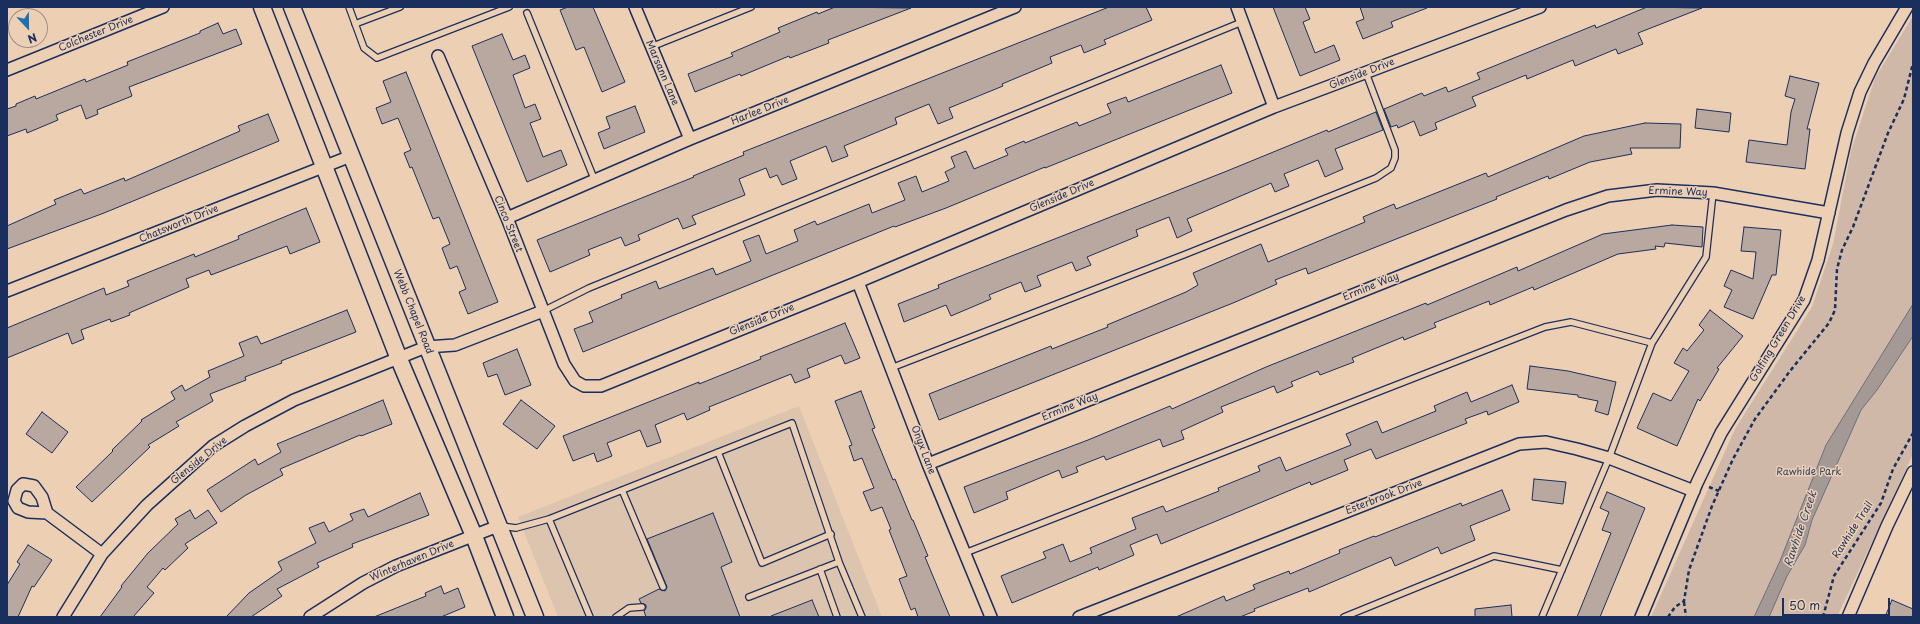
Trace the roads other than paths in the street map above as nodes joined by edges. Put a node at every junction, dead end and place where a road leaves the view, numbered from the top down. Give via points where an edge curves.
1 (163, 7) edge
2 (262, 7) edge
3 (292, 7) edge
4 (349, 7) edge
5 (400, 7) edge
6 (509, 7) edge
7 (635, 7) edge
8 (752, 7) edge
9 (1015, 7) edge
10 (1237, 7) edge
11 (1540, 7) edge
12 (1907, 7) edge
13 (527, 13) dead end
14 (1242, 22) junction
15 (355, 24) junction
16 (651, 47) junction
17 (438, 56) dead end
18 (7, 70) edge
19 (1366, 73) junction
20 (1274, 107) junction
21 (690, 140) junction
22 (350, 156) junction
23 (324, 166) junction
24 (596, 181) junction
25 (1712, 193) junction
26 (1829, 213) junction
27 (507, 218) junction
28 (858, 282) junction
29 (7, 291) edge
30 (543, 311) junction
31 (1652, 343) junction
32 (426, 347) junction
33 (399, 359) junction
34 (891, 368) junction
35 (584, 386) joint
36 (718, 452) junction
37 (1609, 458) junction
38 (928, 464) junction
39 (1913, 472) edge
40 (622, 490) junction
41 (1694, 491) junction
42 (47, 513) dead end
43 (549, 519) junction
44 (498, 526) junction
45 (831, 534) junction
46 (474, 536) junction
47 (964, 553) junction
48 (102, 554) junction
49 (839, 562) junction
50 (820, 569) junction
51 (1562, 570) junction
52 (664, 587) dead end
53 (749, 598) dead end
54 (642, 607) dead end
55 (63, 617) edge
56 (310, 617) edge
57 (505, 617) edge
58 (535, 617) edge
59 (590, 617) edge
60 (616, 617) edge
61 (837, 617) edge
62 (862, 617) edge
63 (991, 617) edge
64 (1079, 617) edge
65 (1344, 617) edge
66 (1542, 617) edge
67 (1641, 617) edge
68 (1848, 617) edge

1 - 18 street, Colchester Drive
2 - 23 main road
3 - 22 main road, Webb Chapel Road
4 - 15 lane
5 - 15 lane
6 - 15 lane via 377,58 364,48
7 - 16 street, Marsann Lane
8 - 16 lane
9 - 21 street, Harlee Drive
10 - 14 street
11 - 19 street, Glenside Drive
12 - 26 street, Golfing Green Drive via 1860,92 1847,133
13 - 24 lane
14 - 20 street
14 - 30 lane via 589,288
16 - 21 street, Marsann Lane
17 - 27 street, Cinco Street
19 - 20 street, Glenside Drive
19 - 34 lane via 1395,150 1391,168 1376,178
20 - 28 street, Glenside Drive
21 - 24 street, Harlee Drive
22 - 23 street, Chatsworth Drive
22 - 32 main road, Webb Chapel Road
23 - 29 street, Chatsworth Drive
23 - 33 main road
24 - 27 street, Harlee Drive
25 - 26 street, Ermine Way
25 - 31 lane via 1706,257
25 - 38 street, Ermine Way via 1657,190 1608,196 1573,207
26 - 41 street, Golfing Green Drive via 1818,260 1804,300 1721,433
27 - 30 street, Cinco Street
28 - 34 street, Onyx Lane
28 - 35 street, Glenside Drive via 601,386
30 - 32 street via 455,345
30 - 35 street, Cinco Street via 564,364 575,381
31 - 37 lane
31 - 47 lane via 1571,322 1545,327
32 - 33 street, Glenside Drive
32 - 44 main road, Webb Chapel Road
33 - 46 main road
33 - 48 street, Glenside Drive via 294,400 213,446 147,505
34 - 38 street, Onyx Lane
36 - 40 lane
36 - 45 lane via 762,563
36 - 45 lane via 792,423
37 - 41 street, Esterbrook Drive
37 - 51 lane
37 - 64 street, Esterbrook Drive via 1546,442 1519,444
38 - 47 street, Onyx Lane
39 - 68 street
40 - 43 lane
40 - 52 lane
41 - 67 street, Golfing Green Drive
42 - 48 street
43 - 44 lane via 516,528
43 - 59 lane
44 - 46 street, Winterhaven Drive
44 - 58 main road, Webb Chapel Road
45 - 49 lane
46 - 56 street, Winterhaven Drive via 396,566 363,582
46 - 57 main road
47 - 63 street, Onyx Lane
48 - 55 street, Glenside Drive
49 - 50 lane
49 - 62 lane
50 - 53 lane
50 - 61 lane
51 - 65 lane via 1494,556
51 - 66 lane
54 - 60 lane via 629,608

